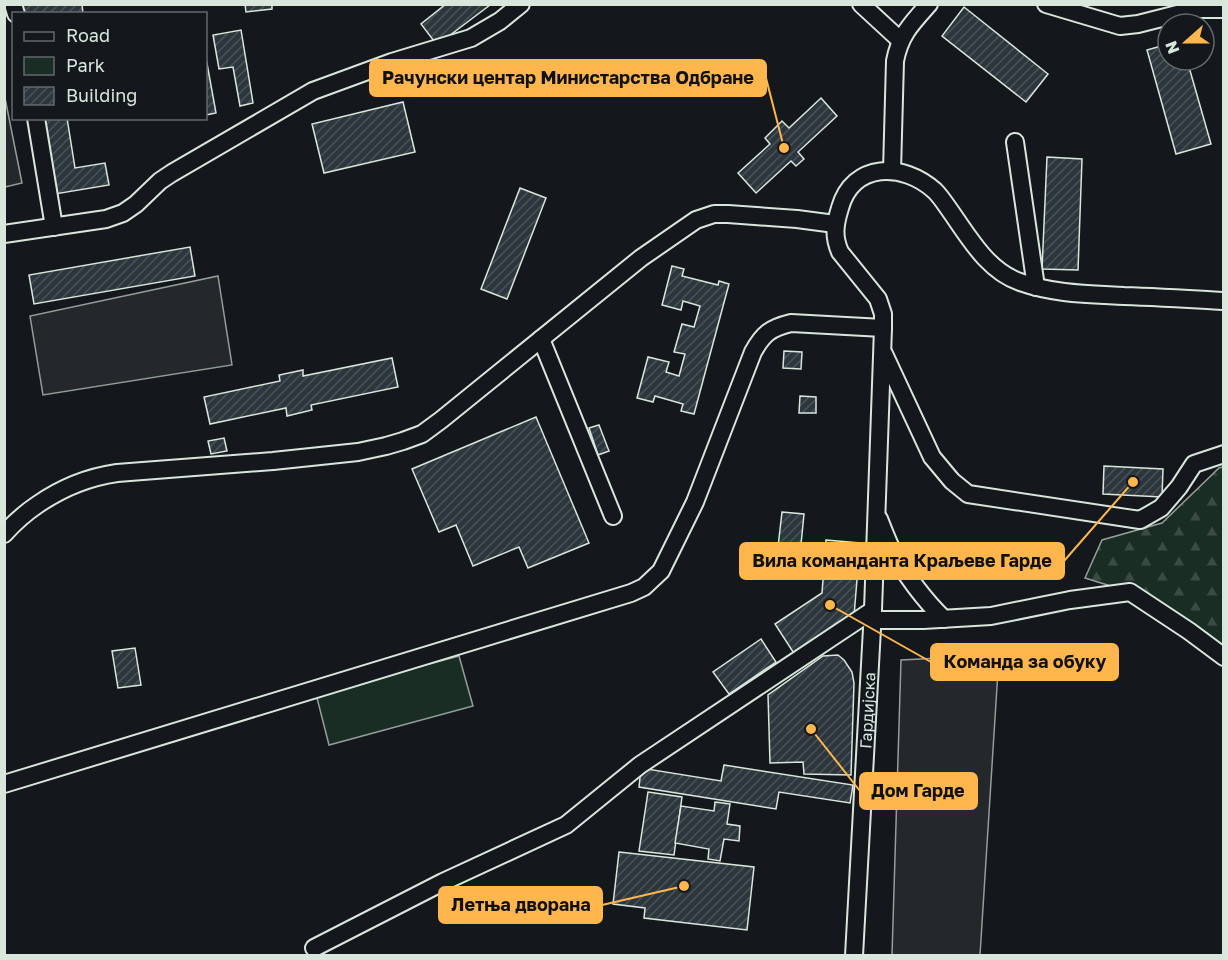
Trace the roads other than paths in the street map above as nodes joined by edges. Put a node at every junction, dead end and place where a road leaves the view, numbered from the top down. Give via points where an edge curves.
1 (521, 4) edge
2 (861, 4) edge
3 (929, 4) edge
4 (1046, 4) edge
5 (1224, 9) edge
6 (900, 40) junction
7 (36, 120) edge
8 (1015, 142) dead end
9 (892, 171) junction
10 (835, 224) junction
11 (54, 227) junction
12 (4, 234) edge
13 (1036, 287) junction
14 (1224, 301) edge
15 (883, 328) junction
16 (541, 339) junction
17 (882, 351) junction
18 (1224, 454) edge
19 (876, 512) junction
20 (613, 516) dead end
21 (4, 534) edge
22 (872, 615) junction
23 (944, 619) junction
24 (1224, 657) edge
25 (4, 784) edge
26 (314, 948) dead end
27 (854, 956) edge

1 - 11 lane via 471,38 333,82 296,100 172,173 123,213
2 - 6 lane
3 - 6 lane
4 - 5 lane via 1120,26 1197,9
6 - 9 lane via 894,62
7 - 11 lane
8 - 13 lane
9 - 10 lane via 867,174 849,188
9 - 13 lane via 924,182 991,265 1004,275
10 - 15 lane, Гардијска via 840,252 881,306
10 - 16 lane via 728,214 705,216 642,258
11 - 12 lane
13 - 14 lane via 1071,294
15 - 17 lane, Гардијска
15 - 25 lane via 791,323 760,339 695,502 661,571 644,587
16 - 20 lane
16 - 21 lane via 441,420 422,434 403,441 333,455 101,476 37,504
17 - 18 lane via 932,457 951,481 968,494 1140,520 1161,508 1194,464
17 - 19 lane, Гардијска
19 - 22 lane, Гардијска
19 - 23 lane via 892,550 913,584
22 - 23 lane
22 - 26 lane via 640,765 566,825
22 - 27 lane, Гардијска
23 - 24 lane via 991,616 1130,592

